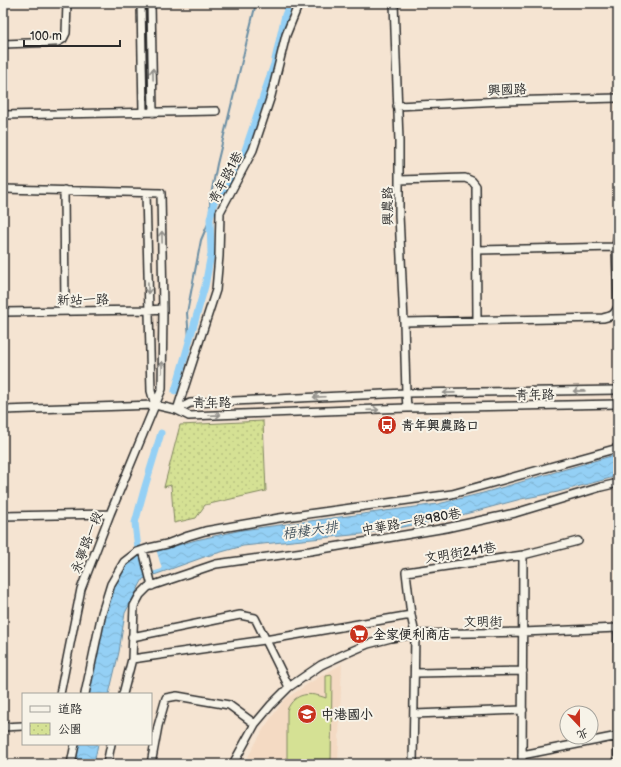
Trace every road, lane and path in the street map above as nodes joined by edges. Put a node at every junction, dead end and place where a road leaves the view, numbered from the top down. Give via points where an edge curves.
1 (67, 3) edge
2 (141, 3) edge
3 (151, 3) edge
4 (299, 3) edge
5 (394, 3) edge
6 (3, 44) edge
7 (618, 98) edge
8 (397, 106) junction
9 (216, 111) dead end
10 (143, 113) junction
11 (153, 113) junction
12 (3, 115) edge
13 (399, 180) junction
14 (3, 190) edge
15 (64, 190) junction
16 (146, 193) junction
17 (618, 233) edge
18 (616, 247) junction
19 (477, 250) junction
20 (163, 309) junction
21 (148, 310) junction
22 (65, 311) junction
23 (3, 312) edge
24 (477, 320) junction
25 (404, 322) junction
26 (618, 390) edge
27 (406, 393) junction
28 (618, 404) edge
29 (155, 405) junction
30 (407, 408) junction
31 (3, 410) edge
32 (177, 410) junction
33 (618, 448) edge
34 (618, 483) edge
35 (110, 514) junction
36 (3, 516) edge
37 (578, 541) dead end
38 (143, 550) junction
39 (523, 555) junction
40 (155, 584) junction
41 (410, 615) junction
42 (618, 628) edge
43 (523, 632) junction
44 (415, 634) junction
45 (132, 637) junction
46 (265, 640) junction
47 (132, 659) junction
48 (523, 671) junction
49 (415, 673) junction
50 (288, 687) junction
51 (60, 693) edge
52 (85, 693) edge
53 (123, 693) edge
54 (523, 710) junction
55 (414, 714) junction
56 (255, 724) junction
57 (3, 726) edge
58 (22, 726) edge
59 (618, 736) edge
60 (75, 745) edge
61 (112, 745) edge
62 (522, 755) junction
63 (618, 762) edge
64 (71, 764) edge
65 (107, 764) edge
66 (151, 764) edge
67 (233, 764) edge
68 (413, 764) edge
69 (522, 764) edge
70 (615, 764) edge

1 - 6 street via 66,33 63,39 58,42
2 - 10 street
11 -> 3 street
4 - 32 street, 青年路1巷 via 286,35 271,96 253,150 220,212 216,290
5 - 8 street, 興農路
7 - 8 street, 興國路
8 - 13 street, 興農路
9 - 11 street
10 - 11 street
10 - 12 street
13 - 19 street via 465,178 472,181 476,186
13 - 25 street, 興農路
14 - 15 street
15 - 16 street
15 - 22 street
20 -> 16 street, 永寧路一段 via 161,193
16 -> 21 street
17 - 18 street
18 - 19 street
18 - 24 street via 618,306 610,317
19 - 24 street
20 - 21 street, 新站一路
29 -> 20 street, 永寧路一段 via 162,389
21 - 22 street, 新站一路
21 - 29 street via 151,391
22 - 23 street, 新站一路
24 - 25 street
25 - 27 street, 興農路
26 -> 27 street, 青年路
27 - 30 street, 興農路
27 -> 32 street, 青年路 via 190,403
28 - 30 street, 青年路
29 - 31 street
29 - 32 street
29 - 35 street, 永寧路一段
32 -> 30 street, 青年路 via 189,416
33 - 38 street via 452,494 205,531
34 - 40 street, 中華路一段980巷 via 515,513 446,528 216,564
35 - 36 street
35 - 51 street, 永寧路一段 via 81,590
37 - 39 street, 文明街241巷
38 - 40 street
38 - 52 street via 124,562 111,584 102,613
39 - 41 street, 文明街241巷 via 406,572
39 - 43 street
40 - 45 street via 140,595 134,606
41 - 44 street, 文明街241巷
41 - 46 street
42 - 43 street, 文明街
42 - 59 street
43 - 44 street, 文明街
43 - 48 street
44 - 49 street, 文明街241巷
44 - 50 street, 文明街 via 368,644 321,665
45 - 46 street via 240,615 255,618
45 - 47 street
46 - 47 street
46 - 50 street
47 - 53 street
48 - 49 street
48 - 54 street
49 - 55 street, 文明街241巷
50 - 56 street, 文明街
54 - 55 street
54 - 62 street
55 - 68 street, 文明街241巷
56 - 66 street via 229,705 177,696 166,698
56 - 67 street, 文明街
57 - 58 street
59 - 62 street
59 - 63 street
60 - 64 street
61 - 65 street
62 - 69 street
63 - 70 street

